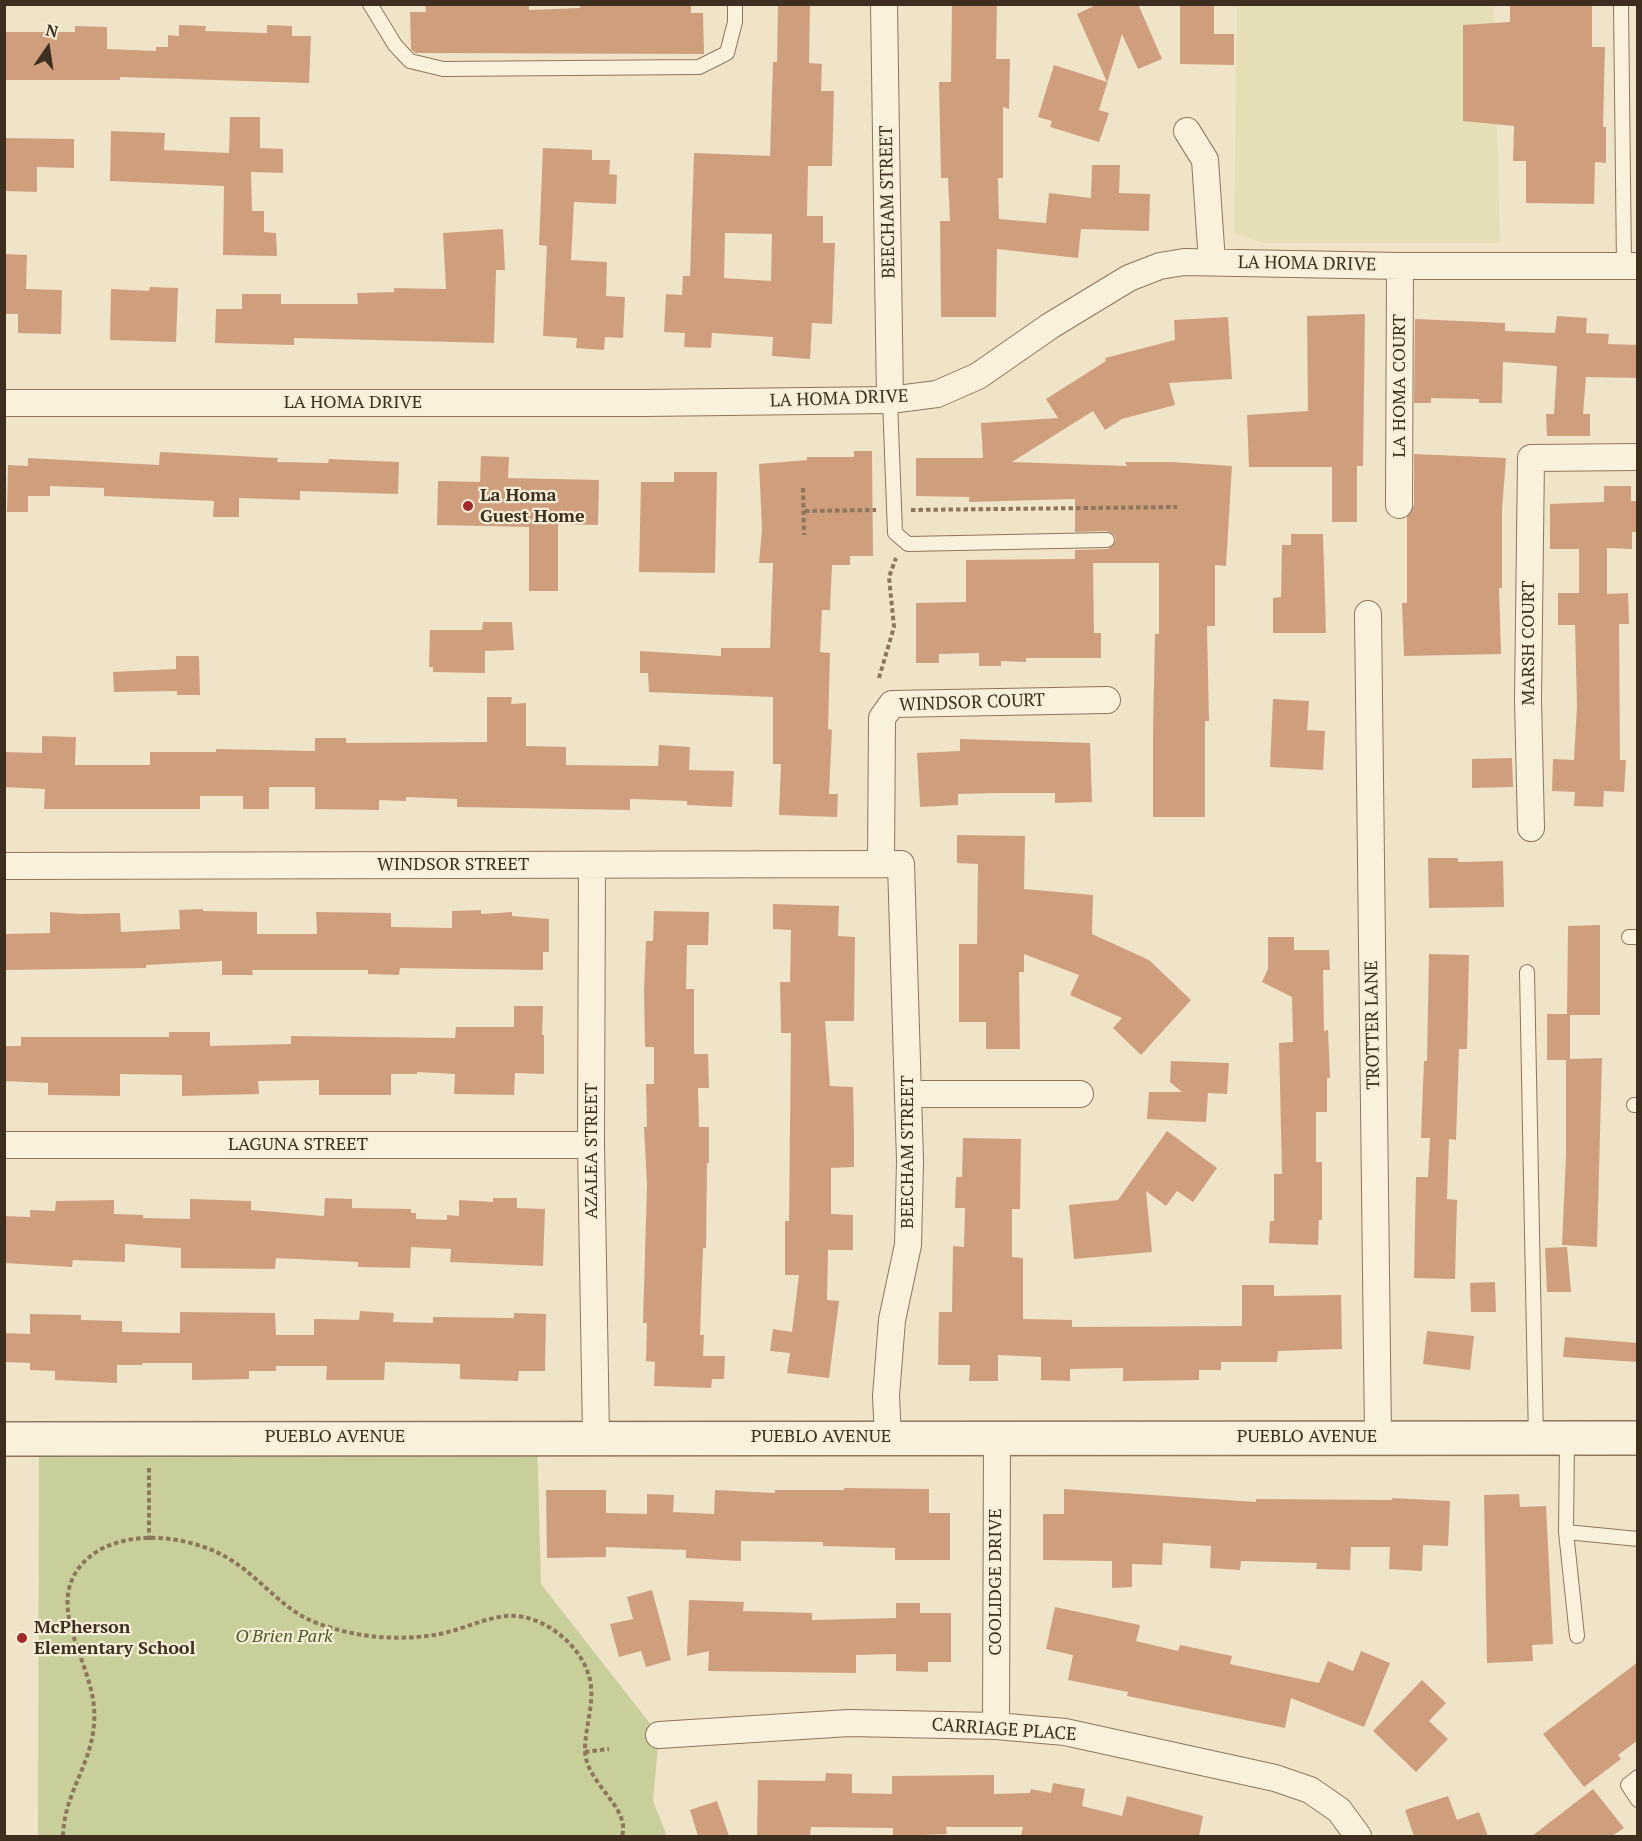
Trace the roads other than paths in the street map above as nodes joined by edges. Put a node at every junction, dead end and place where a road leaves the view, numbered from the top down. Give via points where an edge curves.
1 (370, 4) edge
2 (735, 4) edge
3 (884, 4) edge
4 (1621, 4) edge
5 (1187, 131) dead end
6 (1212, 262) junction
7 (1400, 266) junction
8 (1631, 266) edge
9 (890, 400) junction
10 (4, 403) edge
11 (1638, 457) edge
12 (1399, 505) dead end
13 (1107, 540) dead end
14 (1368, 614) dead end
15 (1107, 700) dead end
16 (1531, 828) dead end
17 (891, 864) junction
18 (592, 865) junction
19 (4, 866) edge
20 (1527, 972) dead end
21 (910, 1094) junction
22 (1080, 1095) dead end
23 (591, 1145) junction
24 (4, 1146) edge
25 (596, 1436) junction
26 (1378, 1436) junction
27 (888, 1437) junction
28 (4, 1438) edge
29 (997, 1438) junction
30 (1638, 1438) edge
31 (1551, 1439) junction
32 (1566, 1532) junction
33 (1638, 1539) edge
34 (1576, 1636) dead end
35 (996, 1726) junction
36 (659, 1735) dead end
37 (1638, 1778) edge
38 (1638, 1800) edge
39 (1358, 1836) edge

1 - 2 lane via 395,45 410,61 443,69 699,67 727,53
3 - 9 street, BEECHAM STREET
4 - 8 lane
5 - 6 street via 1205,160
6 - 7 street, LA HOMA DRIVE
6 - 9 street, LA HOMA DRIVE via 1160,266 1129,278 978,376 937,394
7 - 8 street, LA HOMA DRIVE
7 - 12 street, LA HOMA COURT
9 - 10 street, LA HOMA DRIVE
9 - 13 lane via 895,532 908,544
11 - 16 street, MARSH COURT via 1531,458
14 - 26 street, TROTTER LANE
15 - 17 street, WINDSOR COURT via 892,704 882,718
17 - 18 street, WINDSOR STREET
17 - 21 street, BEECHAM STREET
18 - 19 street, WINDSOR STREET
18 - 23 street, AZALEA STREET
20 - 31 lane
21 - 22 street
21 - 27 street, BEECHAM STREET via 908,1245 892,1320 886,1396
23 - 24 street, LAGUNA STREET
23 - 25 street, AZALEA STREET
25 - 27 street, PUEBLO AVENUE
25 - 28 street, PUEBLO AVENUE
26 - 29 street, PUEBLO AVENUE
26 - 31 street, PUEBLO AVENUE
27 - 29 street, PUEBLO AVENUE
29 - 35 street, COOLIDGE DRIVE
30 - 31 street, PUEBLO AVENUE
31 - 32 lane
32 - 33 lane
32 - 34 lane
35 - 36 street, CARRIAGE PLACE via 849,1723
35 - 39 street, CARRIAGE PLACE via 1065,1732 1275,1778 1310,1790 1339,1810
37 - 38 lane via 1628,1785

